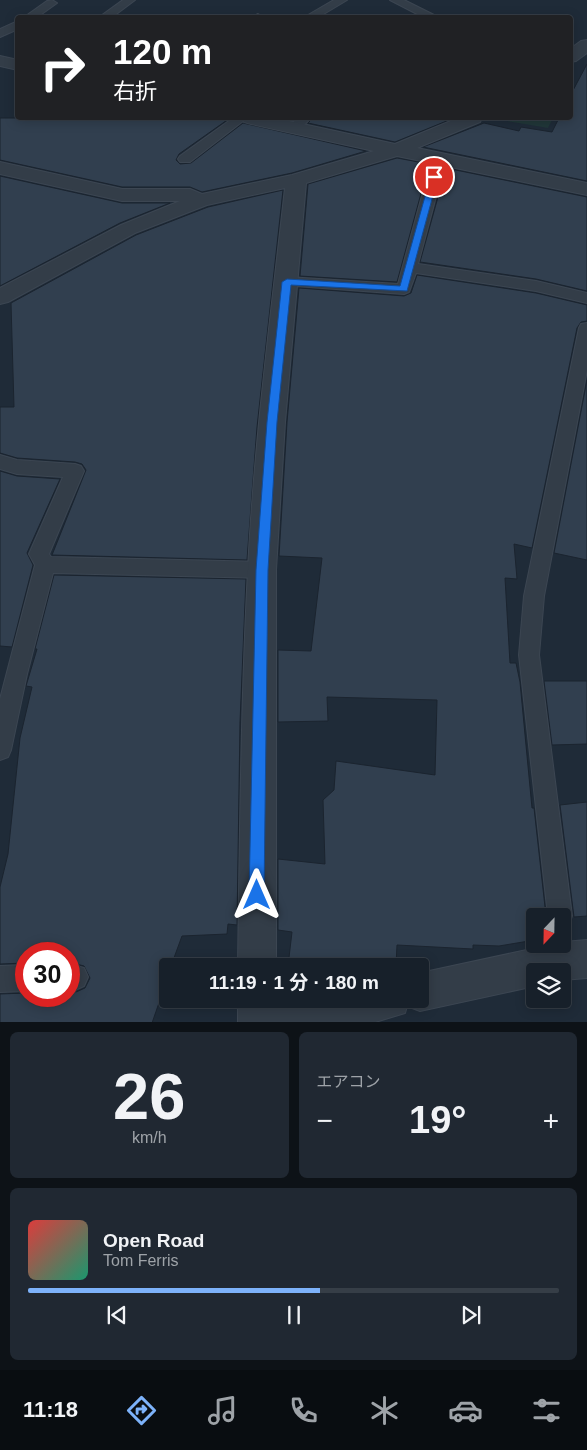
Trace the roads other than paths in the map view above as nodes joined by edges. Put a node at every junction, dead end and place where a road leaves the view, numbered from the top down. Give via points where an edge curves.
1 (130, 0) edge
2 (342, 0) edge
3 (395, 0) edge
4 (51, 3) dead end
5 (33, 15) edge
6 (108, 15) edge
7 (314, 15) edge
8 (426, 15) edge
9 (15, 26) edge
10 (0, 34) edge
11 (587, 45) edge
12 (573, 55) edge
13 (0, 61) edge
14 (15, 64) edge
15 (238, 120) edge
16 (275, 120) edge
17 (468, 120) edge
18 (299, 122) edge
19 (396, 150) junction
20 (185, 159) dead end
21 (439, 159) junction
22 (0, 168) edge
23 (296, 180) junction
24 (587, 189) edge
25 (201, 200) junction
26 (409, 267) junction
27 (287, 282) junction
28 (0, 297) edge
29 (587, 298) edge
30 (587, 328) edge
31 (0, 462) edge
32 (45, 565) junction
33 (262, 570) junction
34 (0, 750) edge
35 (559, 908) edge
36 (571, 954) edge
37 (257, 958) edge
38 (15, 978) edge
39 (0, 979) edge
40 (429, 990) edge
41 (257, 1008) edge
42 (350, 1008) edge
43 (257, 1022) edge
44 (286, 1022) edge

1 - 6 lane
2 - 7 lane
3 - 8 lane
4 - 5 lane
9 - 10 lane
11 - 12 street
13 - 14 street
15 - 20 lane
16 - 18 street
17 - 19 street
18 - 19 street
19 - 21 street
19 - 23 street
21 - 24 street
21 - 26 lane
22 - 25 street via 122,194 190,195
23 - 25 street
23 - 27 street
25 - 28 street via 128,229
26 - 27 lane via 404,289
26 - 29 lane via 536,286
27 - 33 street via 272,422
30 - 35 lane via 534,596 529,655
31 - 32 lane via 17,467 75,471 38,554
32 - 33 lane
32 - 34 lane
33 - 37 street
36 - 40 street
38 - 39 lane
41 - 43 street
42 - 44 street

